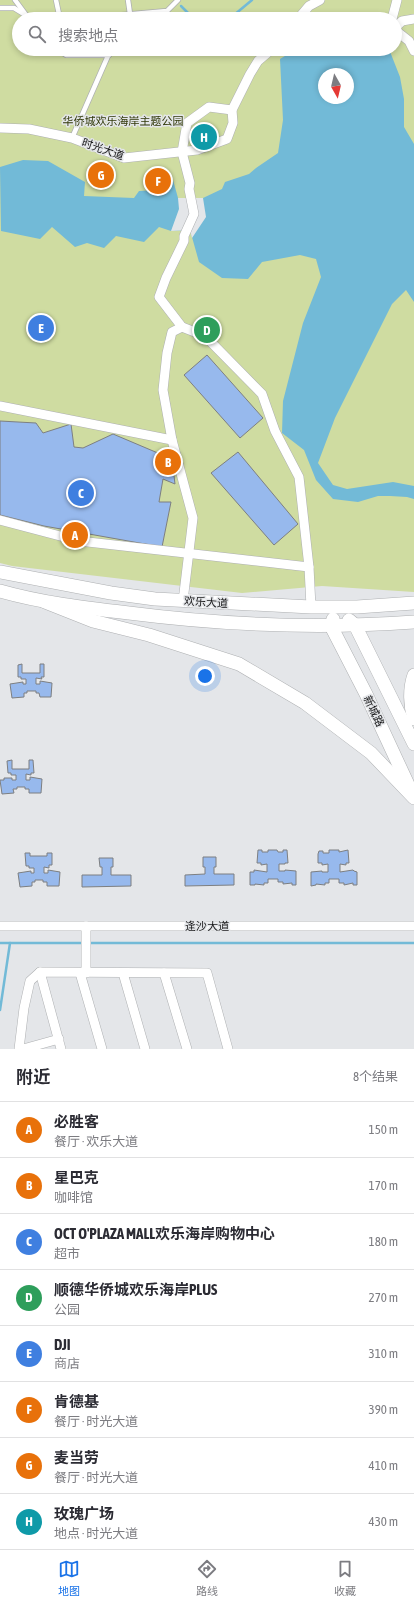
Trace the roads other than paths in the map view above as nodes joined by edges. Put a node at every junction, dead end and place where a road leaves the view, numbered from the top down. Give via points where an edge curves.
1 (15, 0) edge
2 (56, 0) edge
3 (128, 0) edge
4 (178, 0) edge
5 (320, 0) edge
6 (397, 0) edge
7 (0, 8) edge
8 (20, 12) edge
9 (24, 12) edge
10 (59, 12) edge
11 (130, 12) edge
12 (155, 12) edge
13 (304, 12) edge
14 (394, 12) edge
15 (414, 19) edge
16 (402, 21) edge
17 (402, 35) edge
18 (414, 51) edge
19 (109, 56) edge
20 (264, 56) edge
21 (232, 110) junction
22 (0, 128) edge
23 (72, 138) junction
24 (182, 152) junction
25 (182, 327) junction
26 (0, 406) edge
27 (172, 440) junction
28 (0, 520) edge
29 (189, 552) junction
30 (309, 567) junction
31 (0, 572) edge
32 (0, 591) edge
33 (183, 601) junction
34 (45, 602) junction
35 (414, 603) edge
36 (259, 605) junction
37 (311, 607) junction
38 (338, 607) junction
39 (414, 622) edge
40 (258, 624) junction
41 (355, 625) junction
42 (330, 626) junction
43 (414, 675) edge
44 (408, 719) edge
45 (378, 720) junction
46 (414, 744) edge
47 (414, 798) edge
48 (0, 926) edge
49 (414, 926) edge
50 (86, 930) junction
51 (40, 972) junction
52 (83, 973) junction
53 (123, 973) junction
54 (164, 973) junction
55 (58, 1039) junction
56 (19, 1049) edge
57 (23, 1049) edge
58 (61, 1049) edge
59 (102, 1049) edge
60 (145, 1049) edge
61 (186, 1049) edge
62 (228, 1049) edge

1 - 9 lane
2 - 10 lane
3 - 11 lane
4 - 12 lane via 167,11
5 - 13 street
6 - 14 street
7 - 8 lane via 14,8
15 - 16 street
17 - 18 street
19 - 23 lane
20 - 21 street via 258,61
21 - 24 street, 时光大道 via 233,123 227,139 197,150
21 - 24 street via 209,107 187,123
22 - 23 street, 时光大道 via 29,129
23 - 24 street, 时光大道 via 124,158
24 - 25 street via 194,214 159,297
25 - 27 street via 172,332 163,390
25 - 30 street via 205,336 262,394 275,431 299,477
26 - 27 street
27 - 29 street via 192,518
28 - 29 street via 79,541
29 - 30 street
29 - 33 street
30 - 37 street
31 - 33 street, 欢乐大道 via 111,593
32 - 34 street, 欢乐大道
33 - 36 street, 欢乐大道
34 - 40 street, 欢乐大道 via 167,618
34 - 47 street via 93,621 149,635 239,664 305,703 365,749
35 - 38 street, 欢乐大道
36 - 37 street, 欢乐大道
36 - 40 street
37 - 38 street, 欢乐大道
38 - 41 street, 新城路
38 - 42 street
39 - 41 street, 欢乐大道
40 - 42 street, 欢乐大道
41 - 42 street, 欢乐大道
41 - 44 street, 新城路
42 - 45 street, 新城路
43 - 44 street
44 - 45 street via 386,707 380,707
44 - 46 street, 新城路
45 - 47 street, 新城路
48 - 50 street, 逢沙大道
49 - 50 street, 逢沙大道
50 - 52 street
51 - 52 street
51 - 55 street
51 - 56 street via 30,981
52 - 53 street
52 - 59 street
53 - 54 street
53 - 60 street
54 - 61 street
54 - 62 street via 207,973
55 - 57 street
55 - 58 street

